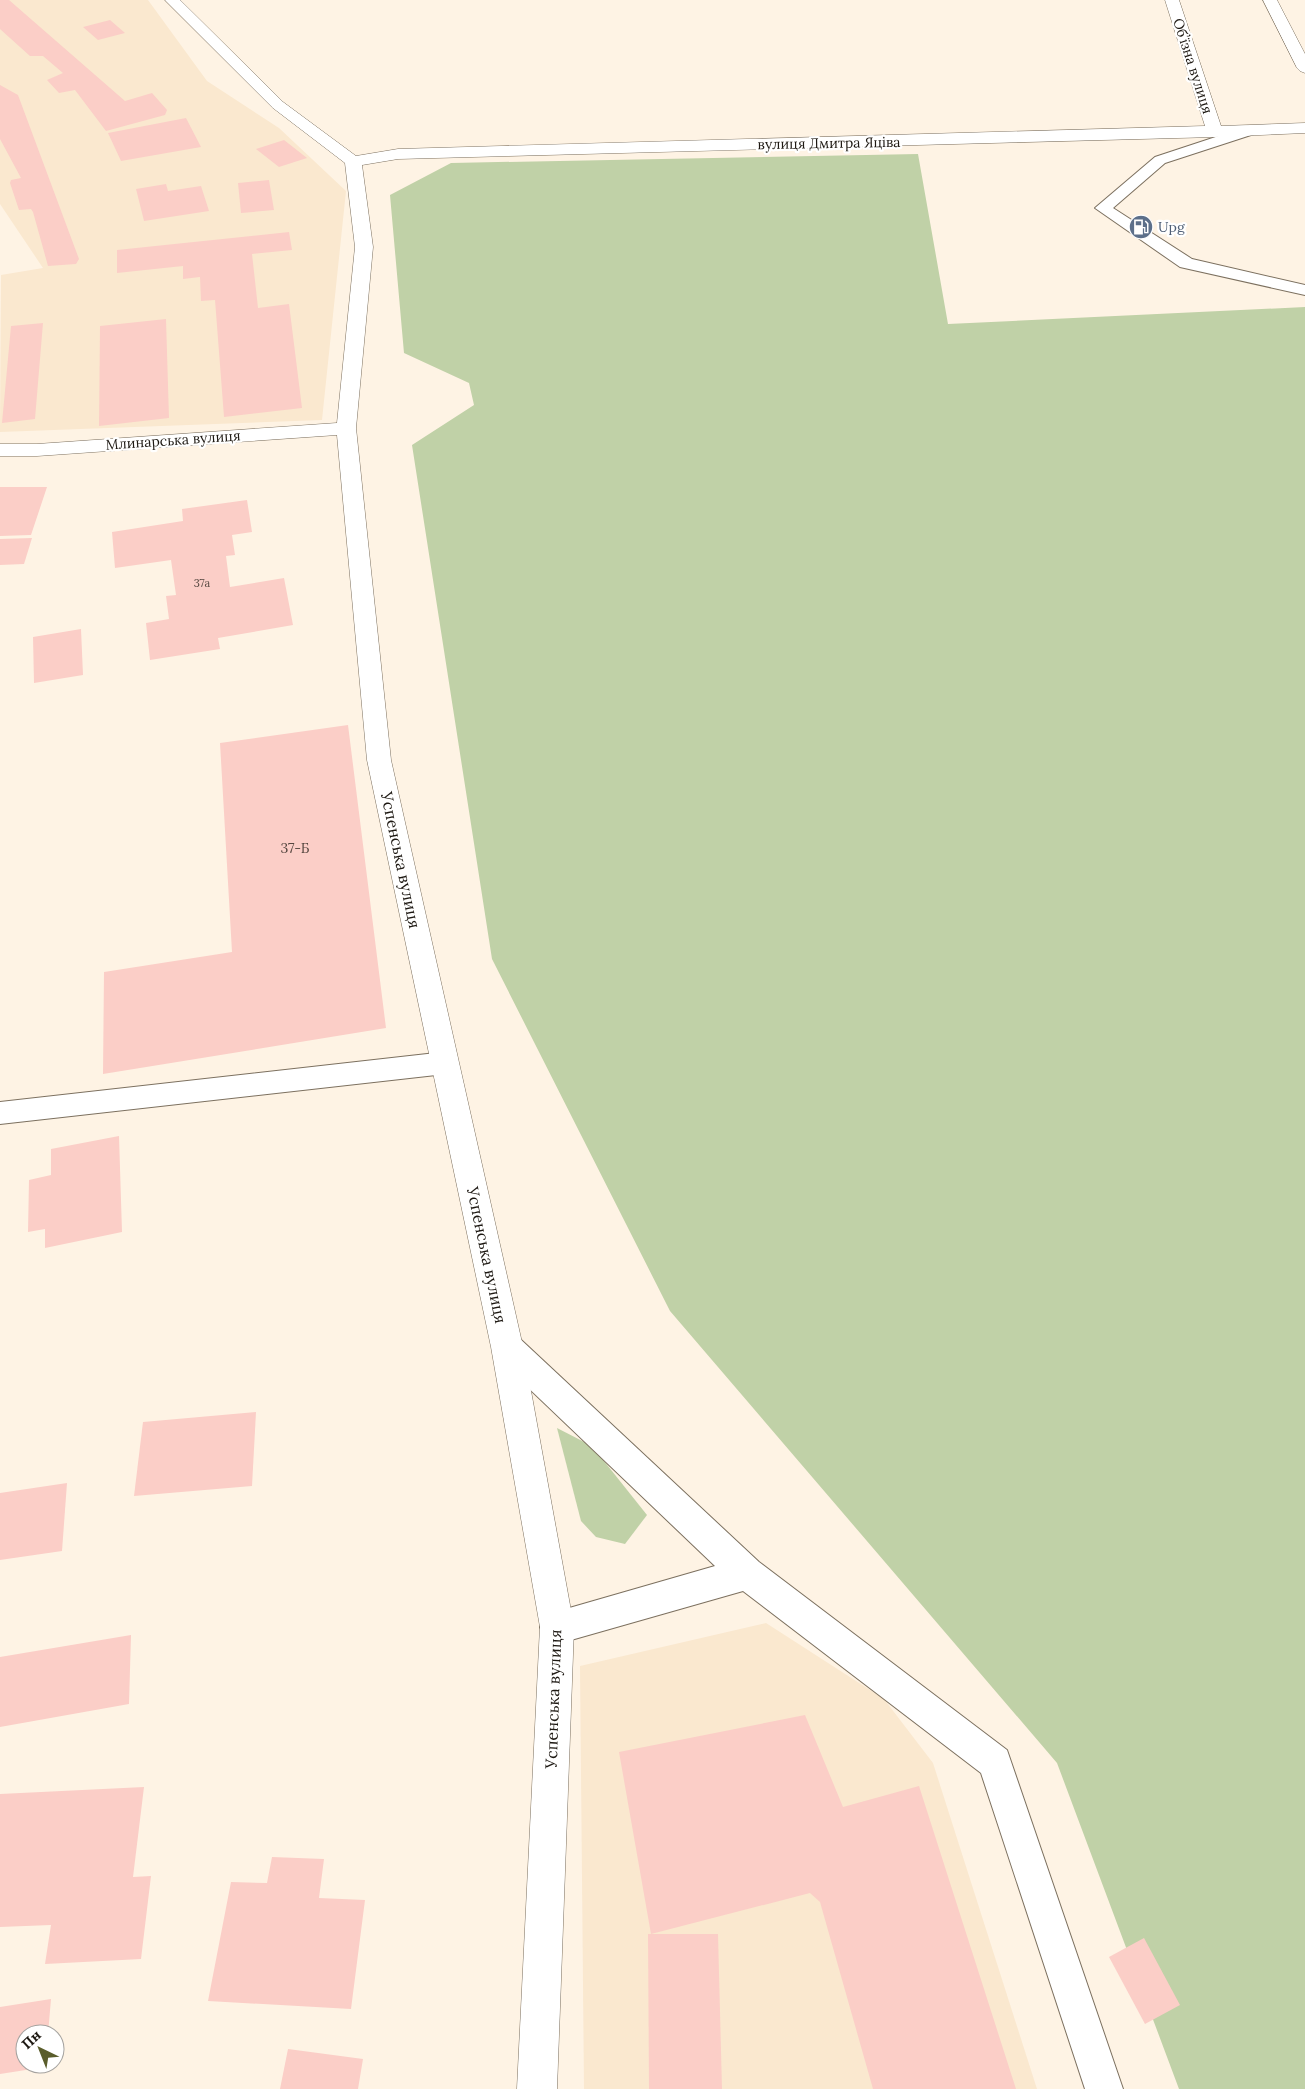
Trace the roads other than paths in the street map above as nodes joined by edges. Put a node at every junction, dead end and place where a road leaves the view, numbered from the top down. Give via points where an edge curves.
1 (172, 0) edge
2 (1172, 0) edge
3 (1270, 0) edge
4 (1305, 68) edge
5 (1305, 128) edge
6 (1249, 131) junction
7 (1215, 132) junction
8 (352, 161) junction
9 (1305, 290) edge
10 (346, 428) junction
11 (0, 450) edge
12 (446, 1063) junction
13 (0, 1113) edge
14 (507, 1347) junction
15 (747, 1574) junction
16 (557, 1627) junction
17 (537, 2089) edge
18 (1104, 2089) edge

1 - 8 main road via 278,105
2 - 7 main road, Обʼїзна вулиця
3 - 4 main road
5 - 6 main road, вулиця Дмитра Яціва
6 - 7 main road, вулиця Дмитра Яціва
6 - 9 lane via 1160,160 1103,208 1186,262
7 - 8 main road, вулиця Дмитра Яціва via 398,154
8 - 10 main road, Успенська вулиця via 364,247
10 - 11 main road, Млинарська вулиця
10 - 12 main road, Успенська вулиця via 379,760
12 - 13 lane
12 - 14 main road, Успенська вулиця
14 - 15 lane
14 - 16 main road, Успенська вулиця
15 - 16 lane
15 - 18 lane via 995,1762
16 - 17 main road, Успенська вулиця

